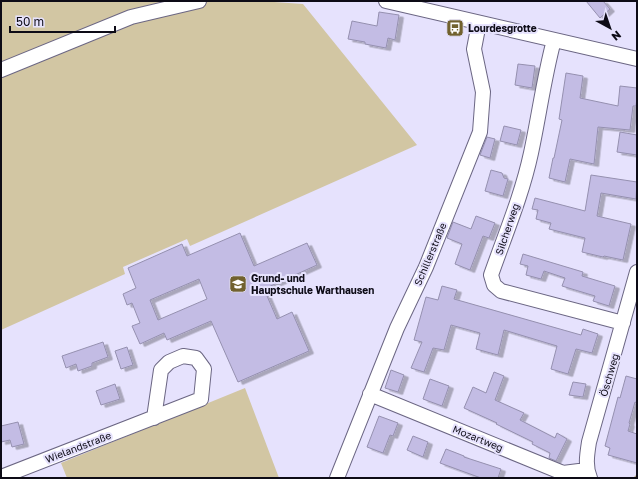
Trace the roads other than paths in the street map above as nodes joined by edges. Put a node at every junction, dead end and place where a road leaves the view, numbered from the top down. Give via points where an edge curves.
1 (199, 1) edge
2 (386, 1) edge
3 (479, 23) junction
4 (554, 40) junction
5 (637, 58) edge
6 (1, 70) edge
7 (637, 272) edge
8 (632, 309) edge
9 (623, 323) junction
10 (370, 394) junction
11 (154, 418) junction
12 (588, 474) edge
13 (1, 477) edge
14 (337, 478) edge

1 - 6 street via 131,17
2 - 3 street
3 - 4 street
3 - 10 street, Schillerstraße via 474,49 483,92 480,132 426,267
4 - 5 street
4 - 9 street, Silcherweg via 530,155 491,275 494,286 501,291
7 - 8 street, Öschweg
8 - 9 street, Öschweg
9 - 12 street, Öschweg via 589,442 586,460
10 - 12 street, Mozartweg via 563,472
10 - 14 street, Schillerstraße
11 - 11 street, Wielandstraße via 201,399 204,369 196,358 183,356 169,362 161,370
11 - 13 street, Wielandstraße

